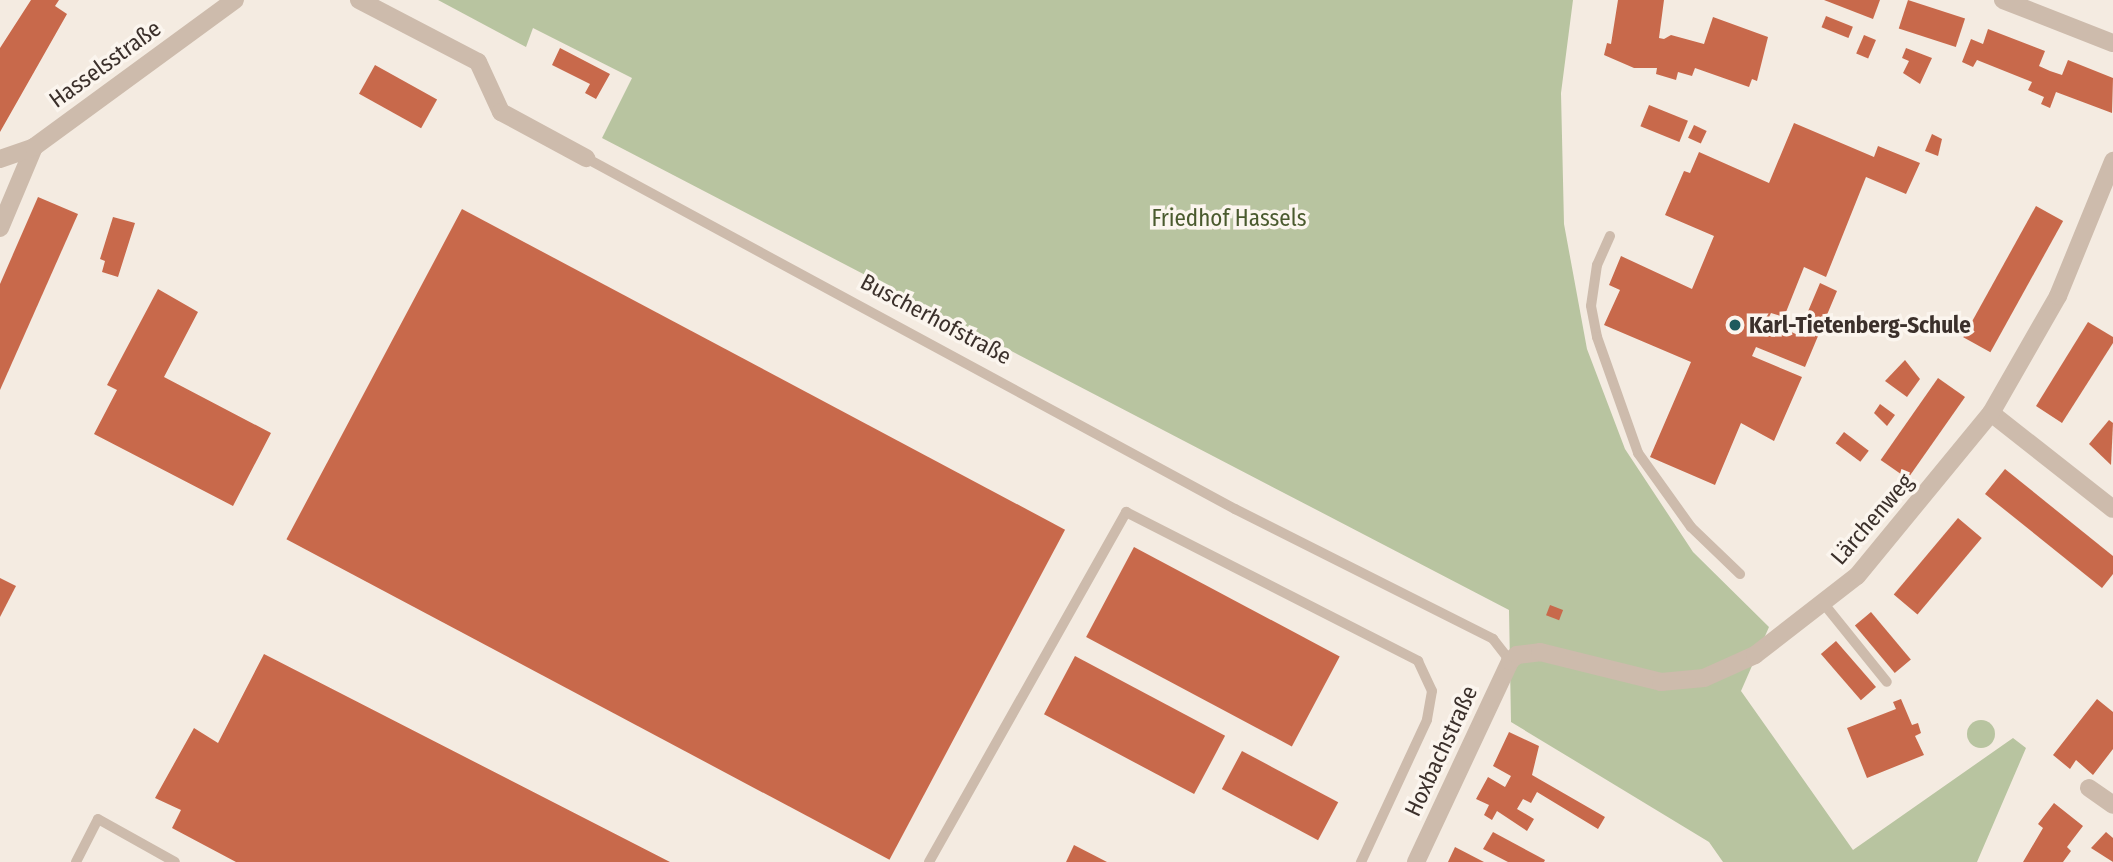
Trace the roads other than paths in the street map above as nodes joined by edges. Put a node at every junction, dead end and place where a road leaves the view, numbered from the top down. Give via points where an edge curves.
1 (235, 0) edge
2 (359, 0) edge
3 (2003, 0) edge
4 (2113, 43) edge
5 (33, 147) junction
6 (586, 158) joint
7 (0, 159) edge
8 (2113, 161) edge
9 (2, 215) edge
10 (1610, 236) dead end
11 (1991, 413) junction
12 (2113, 509) edge
13 (1740, 574) dead end
14 (1824, 604) junction
15 (1510, 661) junction
16 (1887, 682) dead end
17 (2089, 788) dead end
18 (2113, 805) edge
19 (76, 862) edge
20 (175, 862) edge
21 (929, 862) edge
22 (1362, 862) edge
23 (1416, 862) edge

1 - 5 street, Hasselsstraße
2 - 6 street, Buscherhofstraße via 478,62 501,111
3 - 4 street
5 - 7 street, Hasselsstraße
5 - 9 street
6 - 15 lane, Buscherhofstraße via 1235,509 1493,639
8 - 11 street, Lärchenweg via 2058,296
10 - 13 lane via 1597,265 1591,306 1597,337 1639,453 1691,527
11 - 12 street
11 - 14 street, Lärchenweg via 1884,547
14 - 15 street, Lärchenweg via 1744,661 1685,682 1638,679 1541,652
14 - 16 lane
15 - 23 street, Hoxbachstraße
17 - 18 street
19 - 20 lane via 98,819
21 - 22 lane via 1126,512 1418,661 1432,691 1427,720

